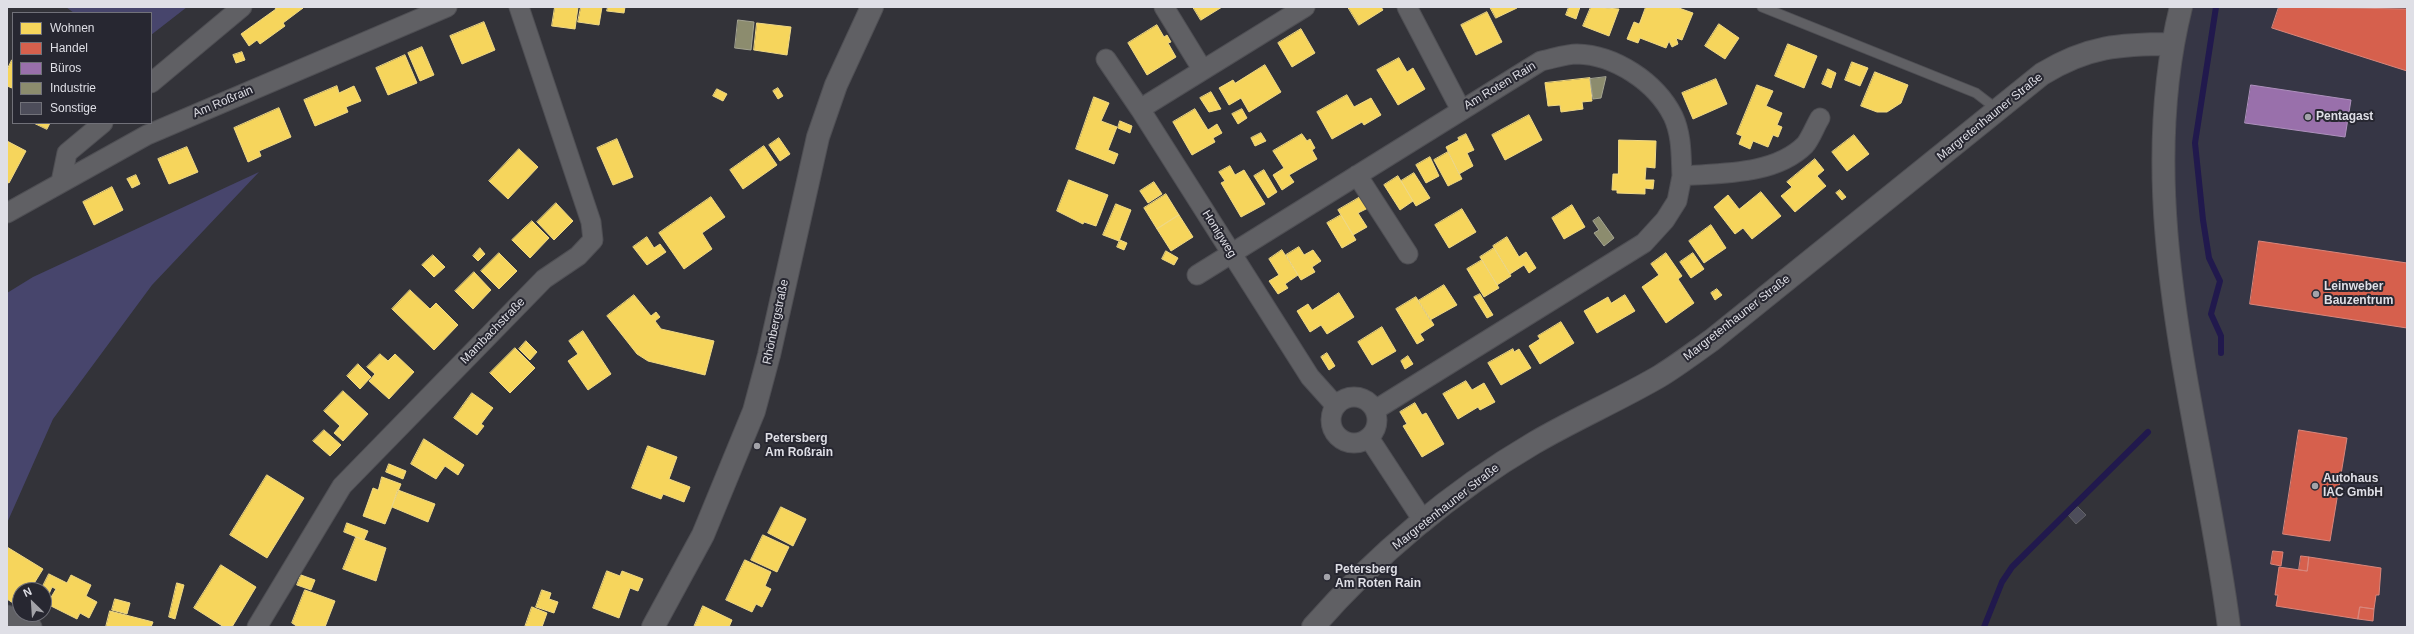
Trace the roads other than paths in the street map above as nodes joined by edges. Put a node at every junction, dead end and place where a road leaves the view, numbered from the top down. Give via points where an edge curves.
1 (242, 7) edge
2 (447, 7) edge
3 (519, 7) edge
4 (872, 7) edge
5 (1164, 7) edge
6 (1305, 7) edge
7 (1407, 7) edge
8 (1762, 7) edge
9 (2181, 7) edge
10 (2172, 44) junction
11 (1106, 59) dead end
12 (1202, 69) junction
13 (152, 82) edge
14 (1140, 108) junction
15 (1461, 110) junction
16 (1998, 110) junction
17 (1820, 118) dead end
18 (102, 124) edge
19 (1357, 175) junction
20 (1682, 176) junction
21 (60, 182) junction
22 (7, 213) edge
23 (1230, 253) junction
24 (1408, 254) dead end
25 (1197, 275) dead end
26 (1336, 406) junction
27 (1374, 410) junction
28 (1369, 438) junction
29 (1424, 522) junction
30 (7, 615) edge
31 (32, 627) edge
32 (257, 627) edge
33 (653, 627) edge
34 (1313, 627) edge
35 (2229, 627) edge

1 - 13 street
2 - 21 street, Am Roßrain via 147,135
3 - 32 street, Mambachstraße via 591,222 593,240 578,256 544,280 342,486
4 - 33 street, Rhönbergstraße via 836,85 818,137 754,411 703,536
5 - 12 street
6 - 12 street
7 - 15 street
8 - 16 lane via 1976,93
9 - 10 street
10 - 16 street, Margretenhauner Straße via 2127,44 2078,55 2042,74
10 - 35 street via 2165,119 2165,210 2178,318
11 - 14 street, Honigweg
12 - 14 street
14 - 23 street, Honigweg
15 - 19 street, Am Roten Rain
15 - 20 street, Am Roten Rain via 1541,61 1576,54 1596,57 1612,62 1649,83 1673,116 1681,143
16 - 29 street, Margretenhauner Straße via 1712,340 1660,376 1523,450 1467,488
17 - 20 street via 1806,144 1774,163 1733,172
18 - 21 street via 67,153
19 - 23 street, Am Roten Rain
19 - 24 street
20 - 27 street, Am Roten Rain via 1677,201 1665,220 1644,243
21 - 22 street, Am Roßrain
23 - 25 street, Am Roten Rain
23 - 26 street, Honigweg via 1310,377
26 - 27 street via 1343,400 1352,398 1369,403
26 - 28 street via 1331,424 1342,440 1351,443
27 - 28 street via 1377,425
28 - 29 street
29 - 34 street, Margretenhauner Straße via 1360,578
30 - 31 street

